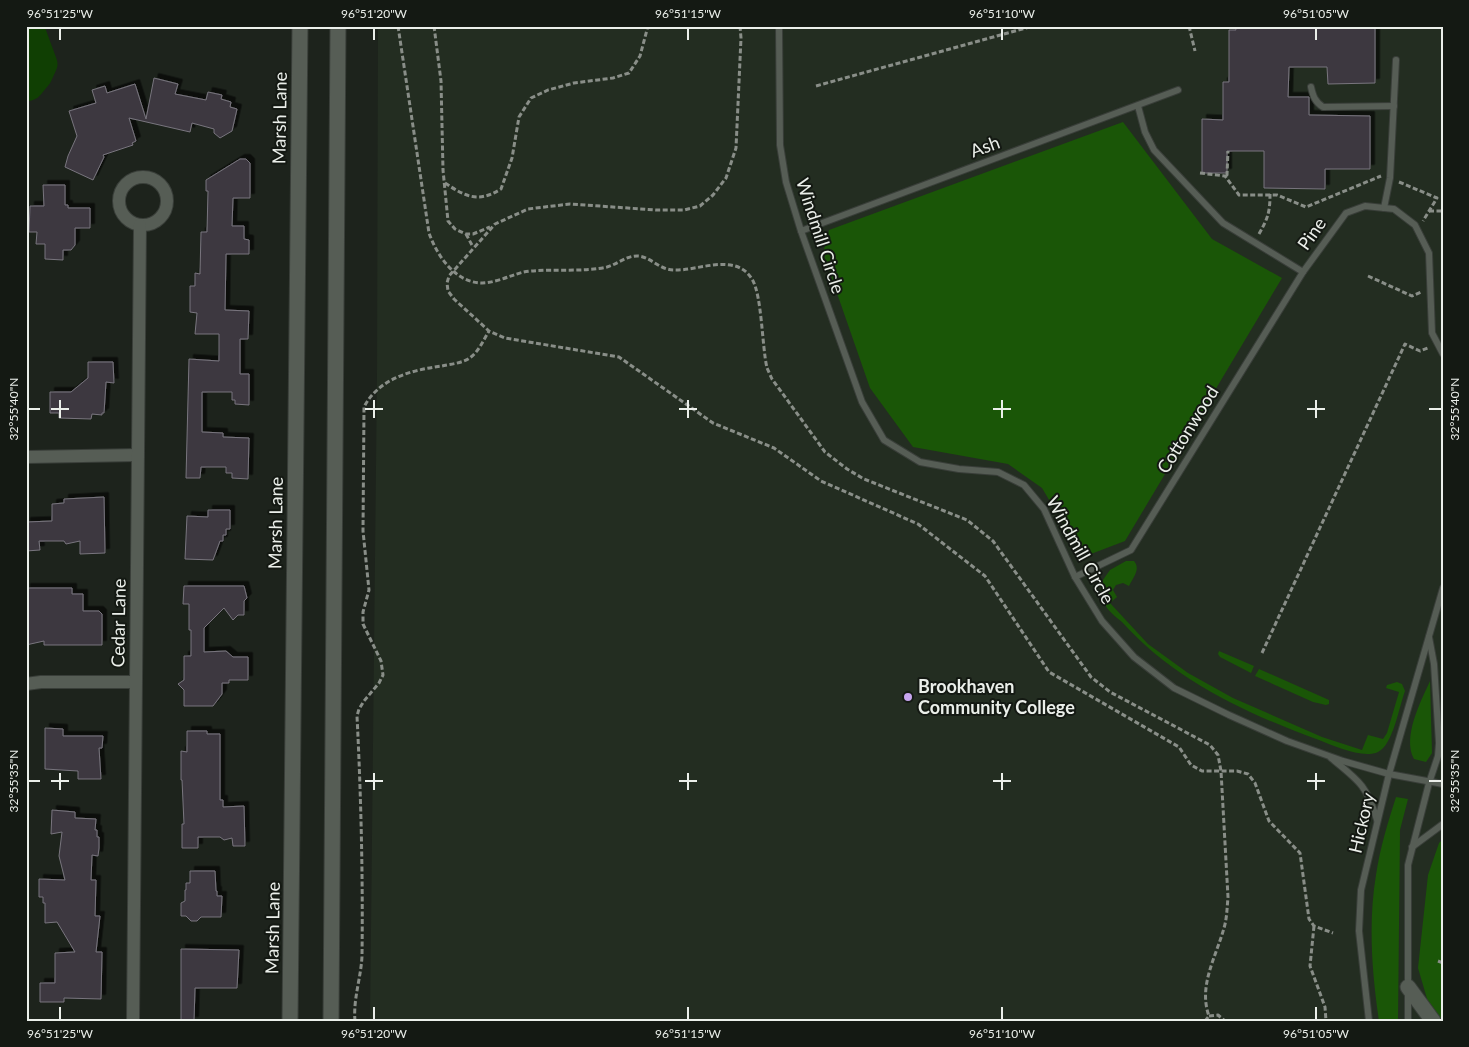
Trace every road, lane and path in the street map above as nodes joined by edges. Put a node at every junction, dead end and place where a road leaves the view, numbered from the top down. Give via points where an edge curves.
1 (300, 26) edge
2 (338, 26) edge
3 (398, 26) edge
4 (434, 26) edge
5 (648, 26) edge
6 (740, 26) edge
7 (779, 26) edge
8 (1033, 26) edge
9 (1189, 26) edge
10 (1196, 51) dead end
11 (1396, 60) dead end
12 (816, 86) dead end
13 (1311, 87) dead end
14 (1178, 90) dead end
15 (1138, 106) junction
16 (1394, 106) junction
17 (1228, 151) dead end
18 (1200, 173) dead end
19 (1225, 176) junction
20 (1390, 178) junction
21 (444, 183) junction
22 (1270, 194) junction
23 (1384, 208) junction
24 (1428, 211) dead end
25 (1443, 211) edge
26 (495, 224) junction
27 (140, 225) dead end
28 (801, 231) junction
29 (466, 234) junction
30 (1254, 242) junction
31 (473, 247) junction
32 (453, 271) junction
33 (1303, 272) junction
34 (1368, 276) dead end
35 (1430, 290) junction
36 (489, 331) junction
37 (1437, 344) junction
38 (1443, 354) edge
39 (138, 455) junction
40 (26, 457) edge
41 (1075, 577) junction
42 (1443, 588) edge
43 (1429, 636) junction
44 (1262, 653) dead end
45 (135, 682) junction
46 (26, 684) edge
47 (1328, 755) junction
48 (1221, 770) junction
49 (1389, 774) junction
50 (1429, 783) junction
51 (1443, 784) edge
52 (1378, 822) junction
53 (1443, 824) edge
54 (1412, 847) junction
55 (1314, 926) junction
56 (1333, 933) dead end
57 (1438, 961) dead end
58 (1443, 963) edge
59 (1408, 987) junction
60 (1209, 1016) junction
61 (133, 1021) edge
62 (290, 1021) edge
63 (332, 1021) edge
64 (355, 1021) edge
65 (1205, 1021) edge
66 (1225, 1021) edge
67 (1326, 1021) edge
68 (1368, 1021) edge
69 (1408, 1021) edge
70 (1433, 1021) edge

1 - 62 main road, Marsh Lane
2 - 63 main road
3 - 32 path via 429,234 440,259
4 - 21 path via 441,81
5 - 21 path via 640,56 629,73 574,83 531,98 519,117 512,158 501,189 489,196 474,197
6 - 26 path via 736,148 726,178 700,206 684,210 656,210 570,204 528,209
7 - 28 lane, Windmill Circle via 780,145 786,182
8 - 12 path
9 - 10 path
11 - 16 lane
13 - 16 lane via 1313,96 1324,108
14 - 15 lane, Ash
15 - 28 lane, Ash
15 - 30 lane, Pine via 1154,150 1223,223
16 - 20 lane
17 - 19 path
18 - 19 path
19 - 22 path via 1239,195
20 - 22 path via 1381,176 1306,207
20 - 23 lane
21 - 29 path via 448,221
22 - 30 path via 1268,218
23 - 33 lane, Pine via 1365,206 1346,213
23 - 35 lane, Pine via 1394,209 1415,225 1429,253
24 - 25 path
26 - 29 path
26 - 31 path
27 - 39 street, Cedar Lane
28 - 41 lane, Windmill Circle via 862,402 884,440 920,462 998,472 1024,485 1044,508
29 - 31 path
30 - 33 lane, Pine
31 - 32 path
32 - 36 path via 447,282 448,291
32 - 48 path via 464,279 494,282 529,271 608,267 639,256 662,268 674,270 721,265 744,269 757,292 766,368 825,452 864,479 967,520 980,529 993,541 1091,677 1110,692 1210,745 1218,755
33 - 41 lane, Cottonwood via 1131,550
34 - 35 path via 1412,296
35 - 37 lane, Pine via 1432,333
36 - 48 path via 505,338 619,357 713,423 774,448 821,481 918,524 985,576 1049,672 1179,747 1191,765 1202,771
36 - 64 path via 472,357 392,380 369,397 364,408 363,531 369,590 363,624 382,661 383,674 357,716 362,959
37 - 38 lane, Pine
37 - 44 path via 1420,351 1405,344
39 - 40 street
39 - 45 street, Cedar Lane
41 - 47 lane, Windmill Circle via 1102,621 1127,650 1174,688 1279,737
42 - 43 lane, Hickory
43 - 49 lane, Hickory
43 - 50 lane, Hickory via 1439,743
45 - 46 street
45 - 61 street, Cedar Lane
47 - 49 lane, Windmill Circle
47 - 52 lane via 1362,784
48 - 55 path via 1248,774 1255,783 1268,821 1300,853 1309,919
48 - 60 path via 1228,897 1224,928 1204,996
49 - 50 lane, Windmill Circle
49 - 52 lane, Hickory
50 - 51 lane, Windmill Circle
50 - 54 lane, Hickory
52 - 68 lane, Hickory via 1361,890 1359,931
53 - 54 lane
54 - 59 lane, Hickory via 1408,865
55 - 56 path
55 - 67 path via 1310,966 1325,1007
57 - 58 path
59 - 69 lane, Hickory
59 - 70 main road
60 - 65 path
60 - 66 path via 1218,1015

